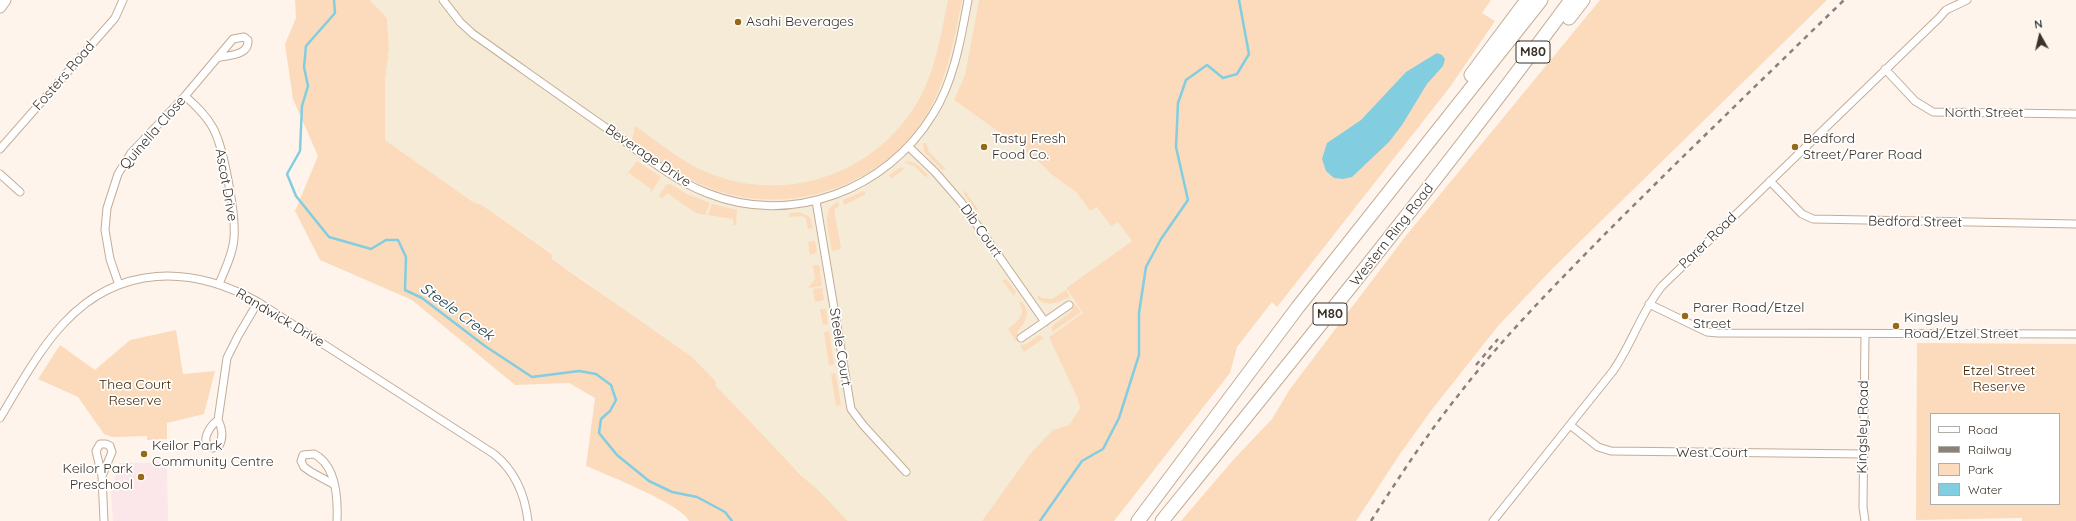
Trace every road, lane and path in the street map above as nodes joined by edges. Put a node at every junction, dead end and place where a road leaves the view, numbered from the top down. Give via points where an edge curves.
1 (5, 0) edge
2 (123, 0) edge
3 (443, 0) edge
4 (968, 0) edge
5 (1527, 0) edge
6 (1541, 0) edge
7 (1571, 0) edge
8 (1583, 0) edge
9 (1967, 0) edge
10 (0, 7) edge
11 (216, 58) dead end
12 (1885, 69) junction
13 (185, 96) junction
14 (1495, 104) junction
15 (2076, 114) edge
16 (909, 147) junction
17 (0, 149) edge
18 (0, 174) edge
19 (1770, 181) junction
20 (20, 192) dead end
21 (816, 201) junction
22 (2076, 224) edge
23 (219, 284) junction
24 (119, 285) junction
25 (258, 302) junction
26 (1649, 304) junction
27 (1069, 305) dead end
28 (1298, 307) junction
29 (1045, 322) junction
30 (1865, 334) junction
31 (2076, 334) edge
32 (1022, 338) dead end
33 (0, 418) edge
34 (218, 420) dead end
35 (1570, 425) junction
36 (1863, 454) junction
37 (906, 472) dead end
38 (102, 476) dead end
39 (333, 484) junction
40 (104, 521) edge
41 (337, 521) edge
42 (528, 521) edge
43 (1138, 521) edge
44 (1162, 521) edge
45 (1493, 521) edge
46 (1865, 521) edge

1 - 10 main road
2 - 17 street, Fosters Road via 114,18
3 - 21 street, Beverage Drive via 473,34 689,185 708,194 746,204 780,206
4 - 16 street, Beverage Drive via 943,95 930,120
5 - 28 highway
6 - 28 highway, Western Ring Road / M80
7 - 14 highway, Western Ring Road / M80
8 - 14 highway via 1541,53
9 - 12 street, Parer Road via 1946,10
11 - 13 street, Quinella Close
12 - 15 street, North Street via 1915,100 1933,112
12 - 19 street, Parer Road
13 - 23 street, Ascot Drive via 204,114 222,150 234,220 234,238 232,254
13 - 24 street, Quinella Close via 131,153 118,174 107,208 105,230 110,259
14 - 44 highway, Western Ring Road / M80 via 1338,304
16 - 21 street, Beverage Drive via 896,160 865,182 850,190
16 - 29 street, Dib Court via 961,202
18 - 20 street
19 - 22 street, Bedford Street via 1802,214 1813,219
19 - 26 street, Parer Road via 1662,286
21 - 37 street, Steele Court via 851,409
23 - 24 street, Randwick Drive via 192,277 168,276 139,279
23 - 25 street, Randwick Drive
24 - 33 street, Randwick Drive via 88,302 62,324
25 - 34 street via 227,358
25 - 42 street, Randwick Drive via 494,454 507,467 518,484
26 - 30 street via 1707,332
26 - 35 street, Parer Road via 1617,365
27 - 29 street
28 - 43 highway, Western Ring Road / M80
29 - 32 street
30 - 31 street
30 - 36 street, Kingsley Road
35 - 36 street, West Court via 1602,449 1618,452
35 - 45 street, Parer Road
36 - 46 street, Kingsley Road
38 - 40 street
39 - 39 street via 304,467 301,461 303,456 314,454 320,458 327,467
39 - 41 street via 337,496

